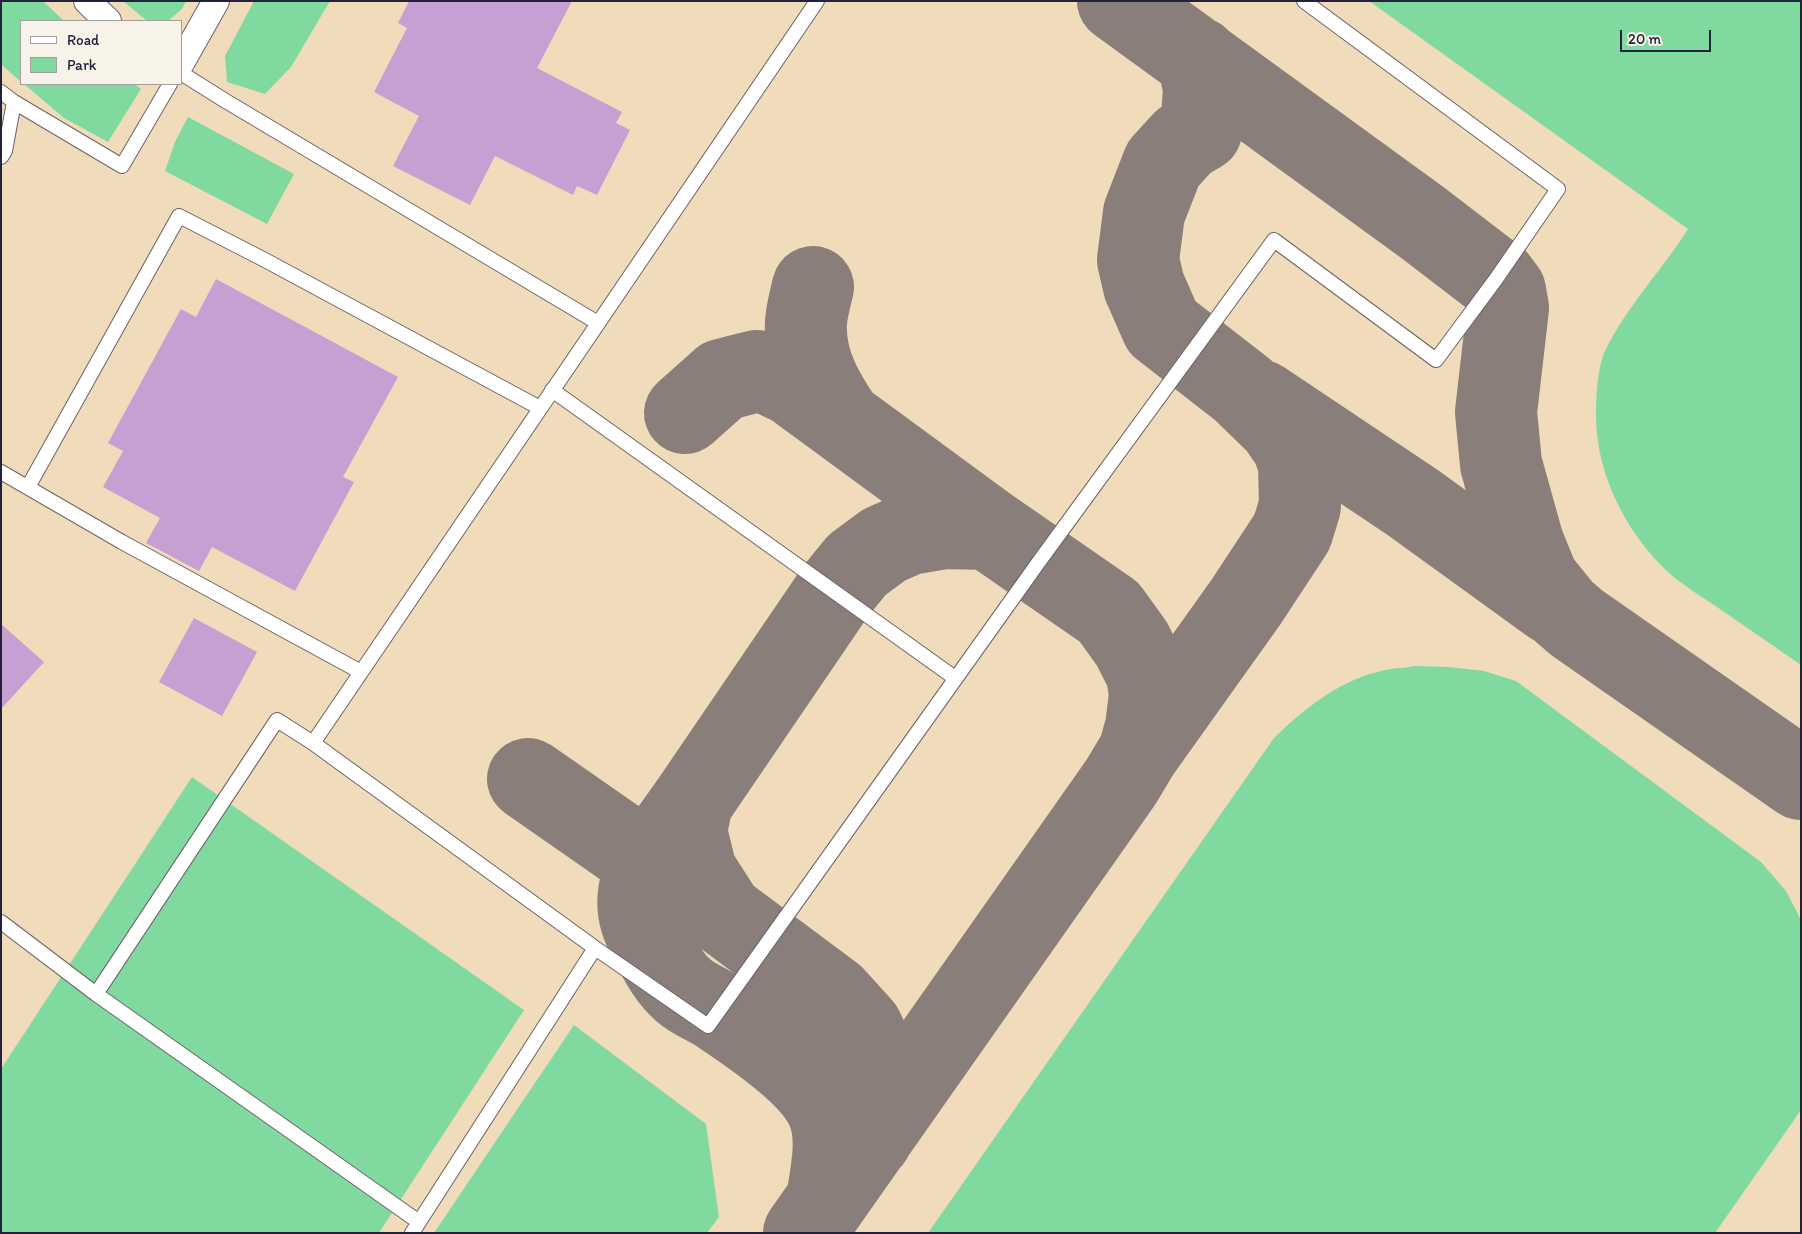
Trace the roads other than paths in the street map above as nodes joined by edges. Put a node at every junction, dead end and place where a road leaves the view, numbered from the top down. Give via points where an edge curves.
1 (87, 1) edge
2 (216, 1) edge
3 (817, 1) edge
4 (1304, 1) edge
5 (107, 20) edge
6 (182, 62) edge
7 (182, 74) edge
8 (169, 85) edge
9 (1, 92) edge
10 (14, 102) junction
11 (1, 157) edge
12 (598, 323) junction
13 (552, 390) junction
14 (540, 408) junction
15 (1, 472) edge
16 (28, 487) junction
17 (361, 672) junction
18 (955, 678) junction
19 (313, 743) junction
20 (1, 922) edge
21 (595, 948) junction
22 (96, 994) junction
23 (415, 1228) edge

1 - 5 street
2 - 6 street
3 - 12 lane
4 - 18 lane via 1558,189 1436,360 1274,240
7 - 12 lane
8 - 10 lane via 122,166
9 - 10 lane
10 - 11 lane via 5,151
12 - 13 lane
13 - 14 lane
13 - 18 lane
14 - 16 lane via 179,216
14 - 17 lane
15 - 16 lane
16 - 17 lane
17 - 19 lane
18 - 21 lane via 708,1026
19 - 21 lane
19 - 22 lane via 277,720
20 - 22 lane
21 - 23 lane
22 - 23 lane

